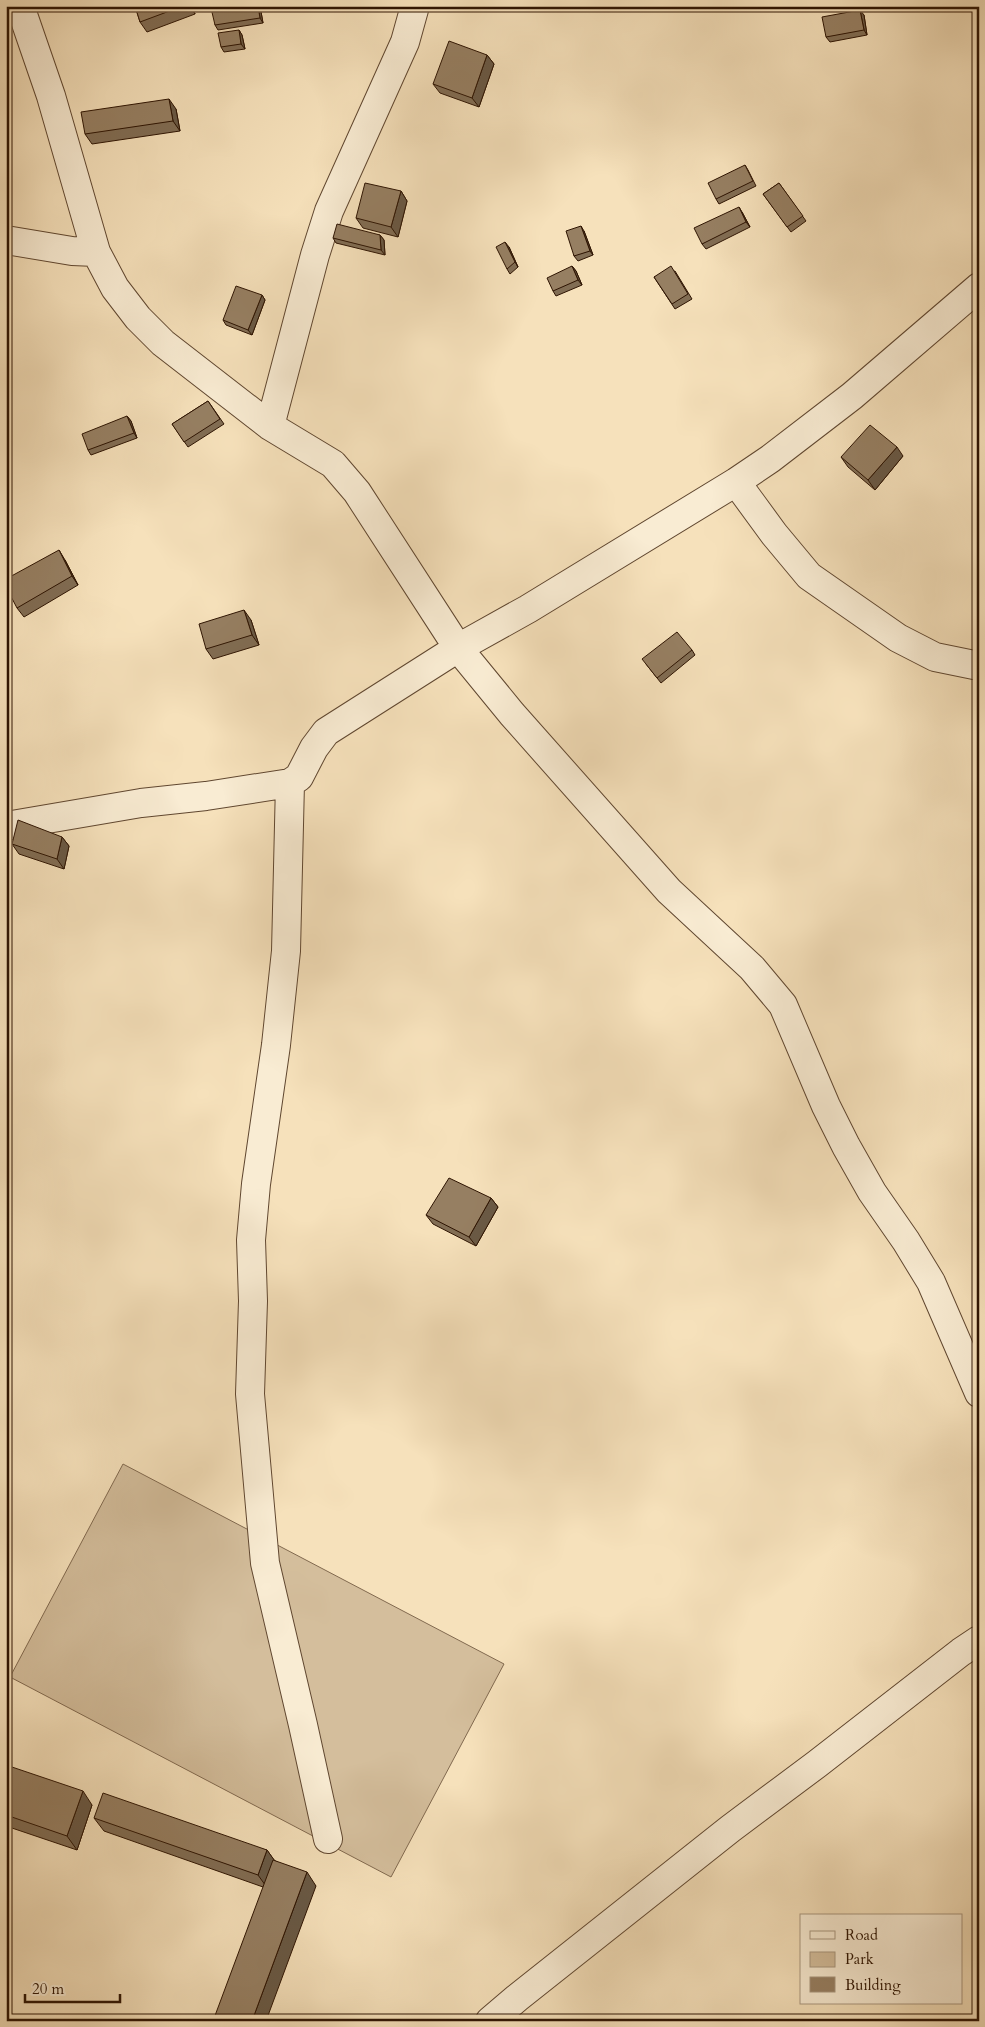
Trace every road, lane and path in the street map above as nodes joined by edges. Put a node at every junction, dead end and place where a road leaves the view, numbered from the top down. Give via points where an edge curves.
1 (20, 6) edge
2 (415, 6) edge
3 (6, 240) edge
4 (96, 252) junction
5 (979, 287) edge
6 (270, 426) junction
7 (736, 482) junction
8 (458, 648) junction
9 (979, 666) edge
10 (290, 783) junction
11 (6, 826) edge
12 (979, 1393) edge
13 (979, 1640) edge
14 (328, 1839) dead end
15 (490, 2021) edge

1 - 4 street via 51,96
2 - 6 street via 402,51 329,210
3 - 4 street
4 - 6 street via 138,318 163,343
5 - 7 street via 852,396
6 - 8 street via 333,464 357,492
7 - 8 street
7 - 9 street via 809,576 905,642 935,657
8 - 10 street via 326,732 299,777
8 - 12 street via 669,891 752,968 783,1006 846,1146 931,1282
10 - 11 street
10 - 14 street via 286,951 251,1240 250,1394 265,1563
13 - 15 street via 730,1828

